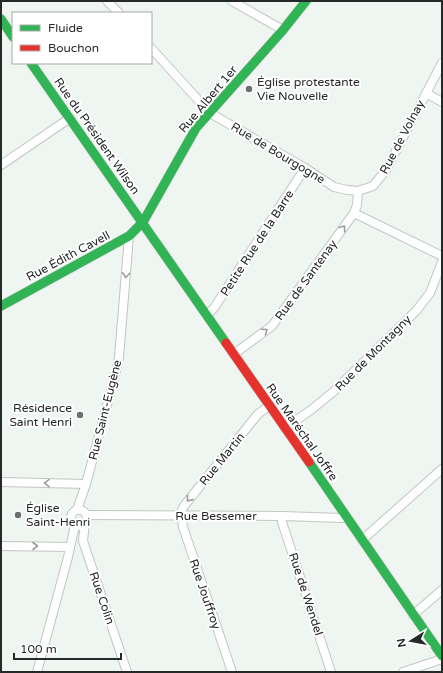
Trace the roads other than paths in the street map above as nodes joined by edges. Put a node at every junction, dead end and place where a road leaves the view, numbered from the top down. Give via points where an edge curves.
1 (106, 1) edge
2 (232, 1) edge
3 (306, 1) edge
4 (118, 12) edge
5 (1, 19) edge
6 (283, 30) junction
7 (12, 36) edge
8 (152, 49) edge
9 (442, 63) edge
10 (33, 64) edge
11 (426, 93) junction
12 (442, 102) edge
13 (210, 113) junction
14 (70, 118) junction
15 (1, 165) edge
16 (306, 168) junction
17 (347, 190) joint
18 (358, 191) junction
19 (354, 213) junction
20 (143, 222) junction
21 (130, 236) junction
22 (442, 256) edge
23 (442, 262) edge
24 (1, 306) edge
25 (207, 315) junction
26 (234, 354) junction
27 (270, 406) junction
28 (285, 428) junction
29 (442, 469) edge
30 (1, 482) edge
31 (86, 484) junction
32 (77, 510) junction
33 (180, 516) junction
34 (282, 516) junction
35 (345, 516) junction
36 (86, 519) junction
37 (75, 525) junction
38 (362, 540) junction
39 (1, 546) edge
40 (70, 547) junction
41 (442, 590) edge
42 (413, 615) junction
43 (442, 656) edge
44 (442, 659) edge
45 (37, 672) edge
46 (127, 672) edge
47 (232, 672) edge
48 (331, 672) edge
49 (403, 672) edge

1 - 4 street
2 - 6 street
3 - 6 main road, Rue Albert 1er
5 - 7 main road
6 - 13 main road, Rue Albert 1er
8 - 13 street, Rue de Bourgogne
9 - 11 street, Rue de Volnay
10 - 14 main road, Rue du Président Wilson
11 - 12 street
11 - 18 street, Rue de Volnay via 379,181
13 - 16 street, Rue de Bourgogne
13 - 20 main road, Rue Albert 1er via 191,135
14 - 15 street
14 - 20 main road, Rue du Président Wilson
16 - 17 street, Rue de Bourgogne via 334,187
16 - 25 street, Petite Rue de la Barre
17 - 18 street, Rue de Volnay
18 - 19 street, Rue de Santenay
19 - 22 street
26 -> 19 street, Rue de Santenay via 272,326
20 - 21 main road, Rue Édith Cavell
20 - 25 main road, Rue Maréchal Joffre
21 - 24 main road, Rue Édith Cavell
21 -> 31 street, Rue Saint-Eugène via 119,357
23 - 28 street, Rue de Montagny via 430,293 416,311 333,392
25 - 26 main road, Rue Maréchal Joffre
26 - 27 main road, Rue Maréchal Joffre
27 - 28 main road, Rue Maréchal Joffre
27 -> 33 street, Rue Martin via 258,414 184,506
28 - 35 main road, Rue Maréchal Joffre
29 - 38 street
31 -> 30 street
31 - 32 street, Rue Saint-Eugène
32 - 36 street via 83,511
32 - 37 street via 70,517
33 - 34 street, Rue Bessemer
33 - 36 street, Rue Bessemer
33 - 47 street, Rue Jouffroy
34 - 35 street, Rue Bessemer
34 - 48 street, Rue de Wendel
35 - 38 main road, Rue Maréchal Joffre
36 - 37 street via 80,526
36 - 46 street, Rue Colin via 83,541
37 - 40 street
38 - 42 main road, Rue Maréchal Joffre
39 -> 40 street
40 - 45 street
41 - 42 street
42 - 43 main road, Rue Maréchal Joffre
44 - 49 street

